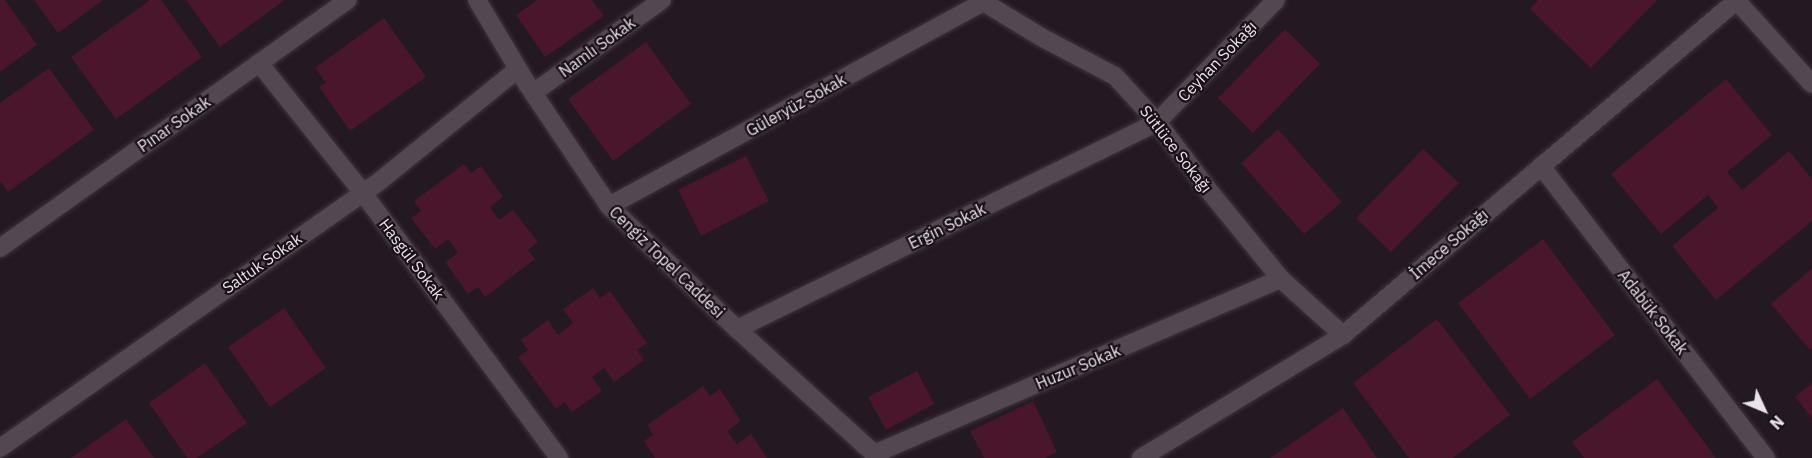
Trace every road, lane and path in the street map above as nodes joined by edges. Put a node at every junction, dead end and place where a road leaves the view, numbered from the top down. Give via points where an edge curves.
1 (348, 0) edge
2 (477, 0) edge
3 (662, 0) edge
4 (1276, 0) edge
5 (1736, 0) edge
6 (981, 1) edge
7 (259, 63) junction
8 (517, 69) junction
9 (1812, 84) edge
10 (533, 93) junction
11 (1157, 122) junction
12 (1541, 166) junction
13 (363, 193) junction
14 (609, 206) junction
15 (0, 248) edge
16 (1281, 279) junction
17 (736, 329) junction
18 (1343, 335) junction
19 (0, 448) edge
20 (876, 456) edge
21 (559, 458) edge
22 (1141, 458) edge
23 (1766, 458) edge

1 - 7 street, Pınar Sokak
2 - 8 street, Cengiz Topel Caddesi
3 - 10 street, Namlı Sokak
4 - 11 street, Ceyhan Sokağı
5 - 9 street
5 - 12 street, İmece Sokağı
6 - 11 street, Sütlüce Sokağı via 1115,76
6 - 14 street, Güleryüz Sokak
7 - 13 street, Hasgül Sokak
7 - 15 street, Pınar Sokak
8 - 10 street, Cengiz Topel Caddesi
8 - 13 street, Saltuk Sokak
10 - 14 street, Cengiz Topel Caddesi
11 - 16 street, Sütlüce Sokağı
11 - 17 street, Ergin Sokak
12 - 18 street, İmece Sokağı
12 - 23 street, Adabük Sokak
13 - 19 street, Saltuk Sokak
13 - 21 street, Hasgül Sokak
14 - 17 street, Cengiz Topel Caddesi
16 - 18 street, Sütlüce Sokağı
16 - 20 street, Huzur Sokak
17 - 20 street, Cengiz Topel Caddesi
18 - 22 street, İmece Sokağı

